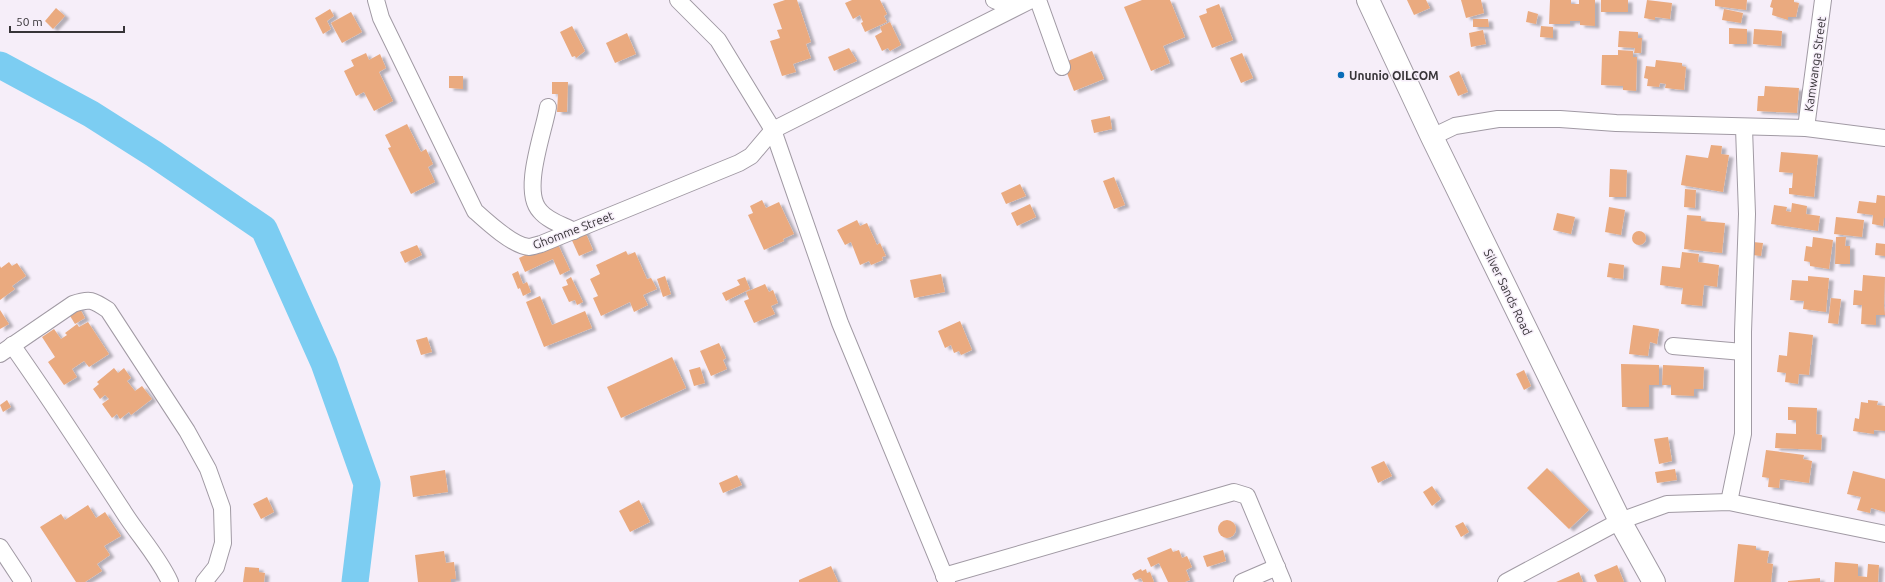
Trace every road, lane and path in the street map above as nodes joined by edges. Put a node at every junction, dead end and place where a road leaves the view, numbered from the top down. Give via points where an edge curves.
1 (376, 0) edge
2 (678, 0) edge
3 (994, 0) edge
4 (1038, 0) edge
5 (1368, 0) edge
6 (1823, 0) edge
7 (1024, 3) edge
8 (1062, 67) dead end
9 (548, 107) dead end
10 (1744, 128) junction
11 (1806, 128) junction
12 (773, 130) junction
13 (1432, 137) junction
14 (1885, 138) edge
15 (574, 231) junction
16 (1673, 346) dead end
17 (6, 349) edge
18 (1743, 352) junction
19 (1729, 502) junction
20 (1620, 521) junction
21 (1885, 534) edge
22 (0, 546) edge
23 (1280, 575) edge
24 (946, 579) edge
25 (23, 582) edge
26 (170, 582) edge
27 (204, 582) edge
28 (1242, 582) edge
29 (1506, 582) edge
30 (1654, 582) edge

1 - 15 street, Ghomme Street via 381,18 475,211 484,220 522,245 530,247
2 - 12 street via 718,40
3 - 7 street via 1004,4
4 - 8 street
5 - 13 street, Silver Sands Road
6 - 11 street, Kamwanga Street
7 - 12 street
9 - 15 street via 532,193 535,204 545,216
10 - 11 street
10 - 13 street via 1560,119 1498,119 1455,126
10 - 18 street via 1747,214
11 - 14 street
12 - 15 street, Ghomme Street via 751,156 739,164
12 - 24 street via 840,323
13 - 20 street, Silver Sands Road
16 - 18 street
17 - 26 street via 47,395 131,524 164,568
17 - 27 street via 73,304 85,300 94,301 108,310 187,431 208,469 222,508 223,543 216,567
18 - 19 street via 1743,434
19 - 20 street via 1667,504
19 - 21 street
20 - 29 street
20 - 30 street, Silver Sands Road
22 - 25 street
23 - 24 street via 1247,496 1234,492
23 - 28 street

